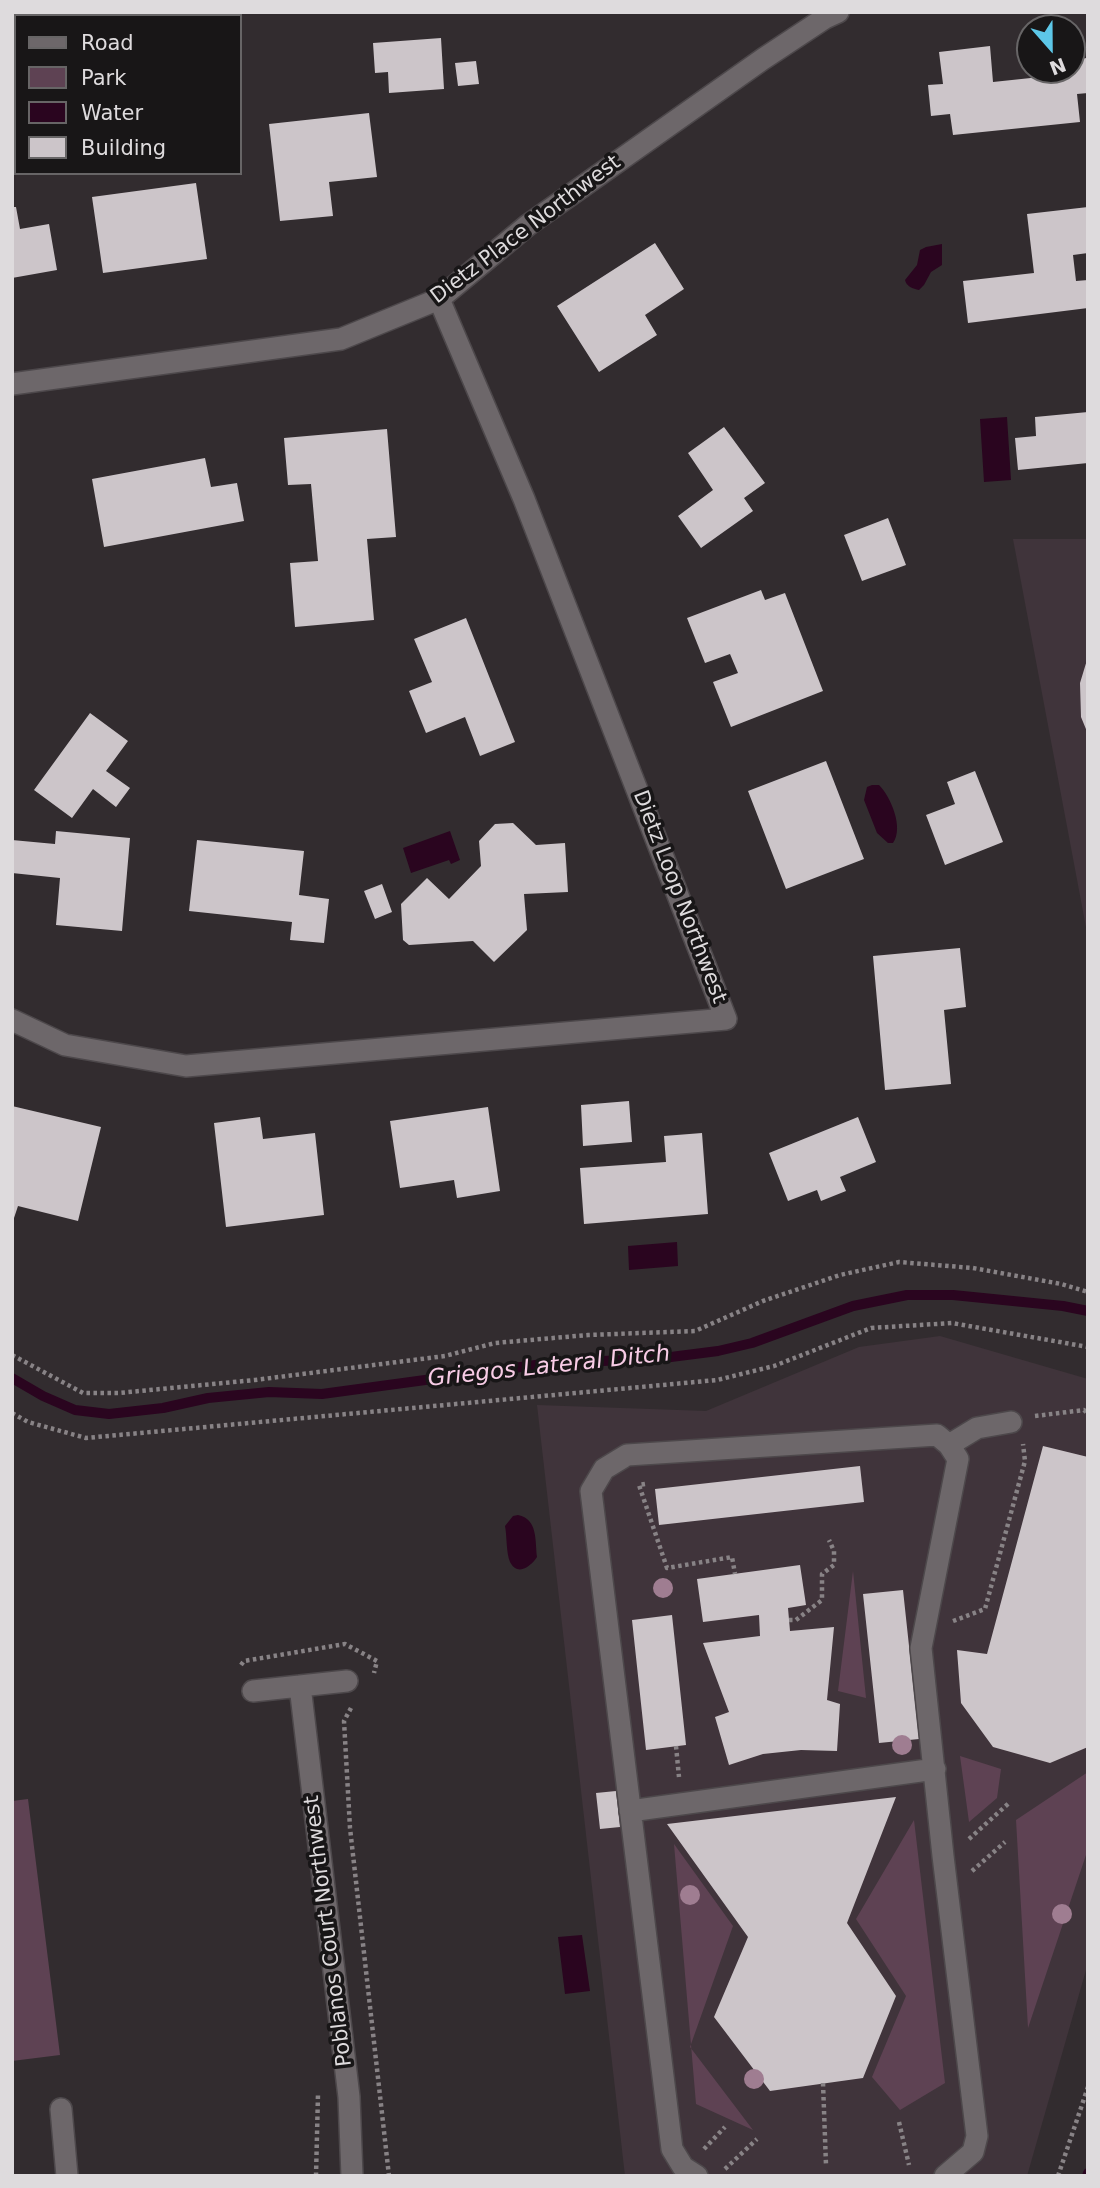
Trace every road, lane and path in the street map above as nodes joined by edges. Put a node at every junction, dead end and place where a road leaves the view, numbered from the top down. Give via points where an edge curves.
1 (838, 12) edge
2 (439, 299) junction
3 (12, 384) edge
4 (12, 1020) edge
5 (1088, 1292) edge
6 (1088, 1347) edge
7 (12, 1355) edge
8 (12, 1413) edge
9 (1088, 1414) edge
10 (1033, 1417) dead end
11 (1017, 1431) joint
12 (948, 1445) junction
13 (652, 1482) dead end
14 (829, 1540) dead end
15 (735, 1574) dead end
16 (789, 1620) dead end
17 (950, 1622) dead end
18 (346, 1681) dead end
19 (300, 1686) junction
20 (253, 1691) dead end
21 (935, 1769) junction
22 (1009, 1803) dead end
23 (630, 1811) junction
24 (1005, 1842) dead end
25 (963, 1844) dead end
26 (971, 1872) dead end
27 (823, 2083) dead end
28 (1088, 2087) edge
29 (61, 2109) dead end
30 (899, 2122) dead end
31 (725, 2127) dead end
32 (757, 2139) dead end
33 (704, 2148) dead end
34 (827, 2165) dead end
35 (909, 2165) dead end
36 (725, 2169) dead end
37 (67, 2176) edge
38 (352, 2176) edge
39 (697, 2176) edge
40 (945, 2176) edge
41 (1058, 2176) edge

1 - 2 street, Dietz Place Northwest via 763,59 528,225
2 - 3 street, Dietz Place Northwest via 341,339
2 - 4 street, Dietz Loop Northwest via 524,499 726,1019 186,1066 65,1045
5 - 7 path via 973,1268 899,1262 763,1301 695,1331 495,1343 445,1356 119,1393 83,1393
6 - 8 path via 952,1323 871,1328 774,1366 717,1380 86,1438
9 - 10 path via 1084,1410
11 - 12 street via 977,1428
11 - 17 path via 1025,1461 985,1609
12 - 21 street via 958,1459 921,1648
12 - 23 street via 937,1435 627,1455 604,1469 591,1491
13 - 15 path via 639,1485 667,1568 732,1557
14 - 16 path via 834,1565 822,1574 822,1600 796,1620
18 - 19 street
19 - 20 street
19 - 38 street, Poblanos Court Northwest via 349,2096
21 - 23 street
21 - 40 street via 977,2136 973,2152
22 - 25 path
23 - 39 street via 672,2149 683,2167
24 - 26 path
27 - 34 path
28 - 41 path
29 - 37 street
30 - 35 path
31 - 33 path
32 - 36 path

